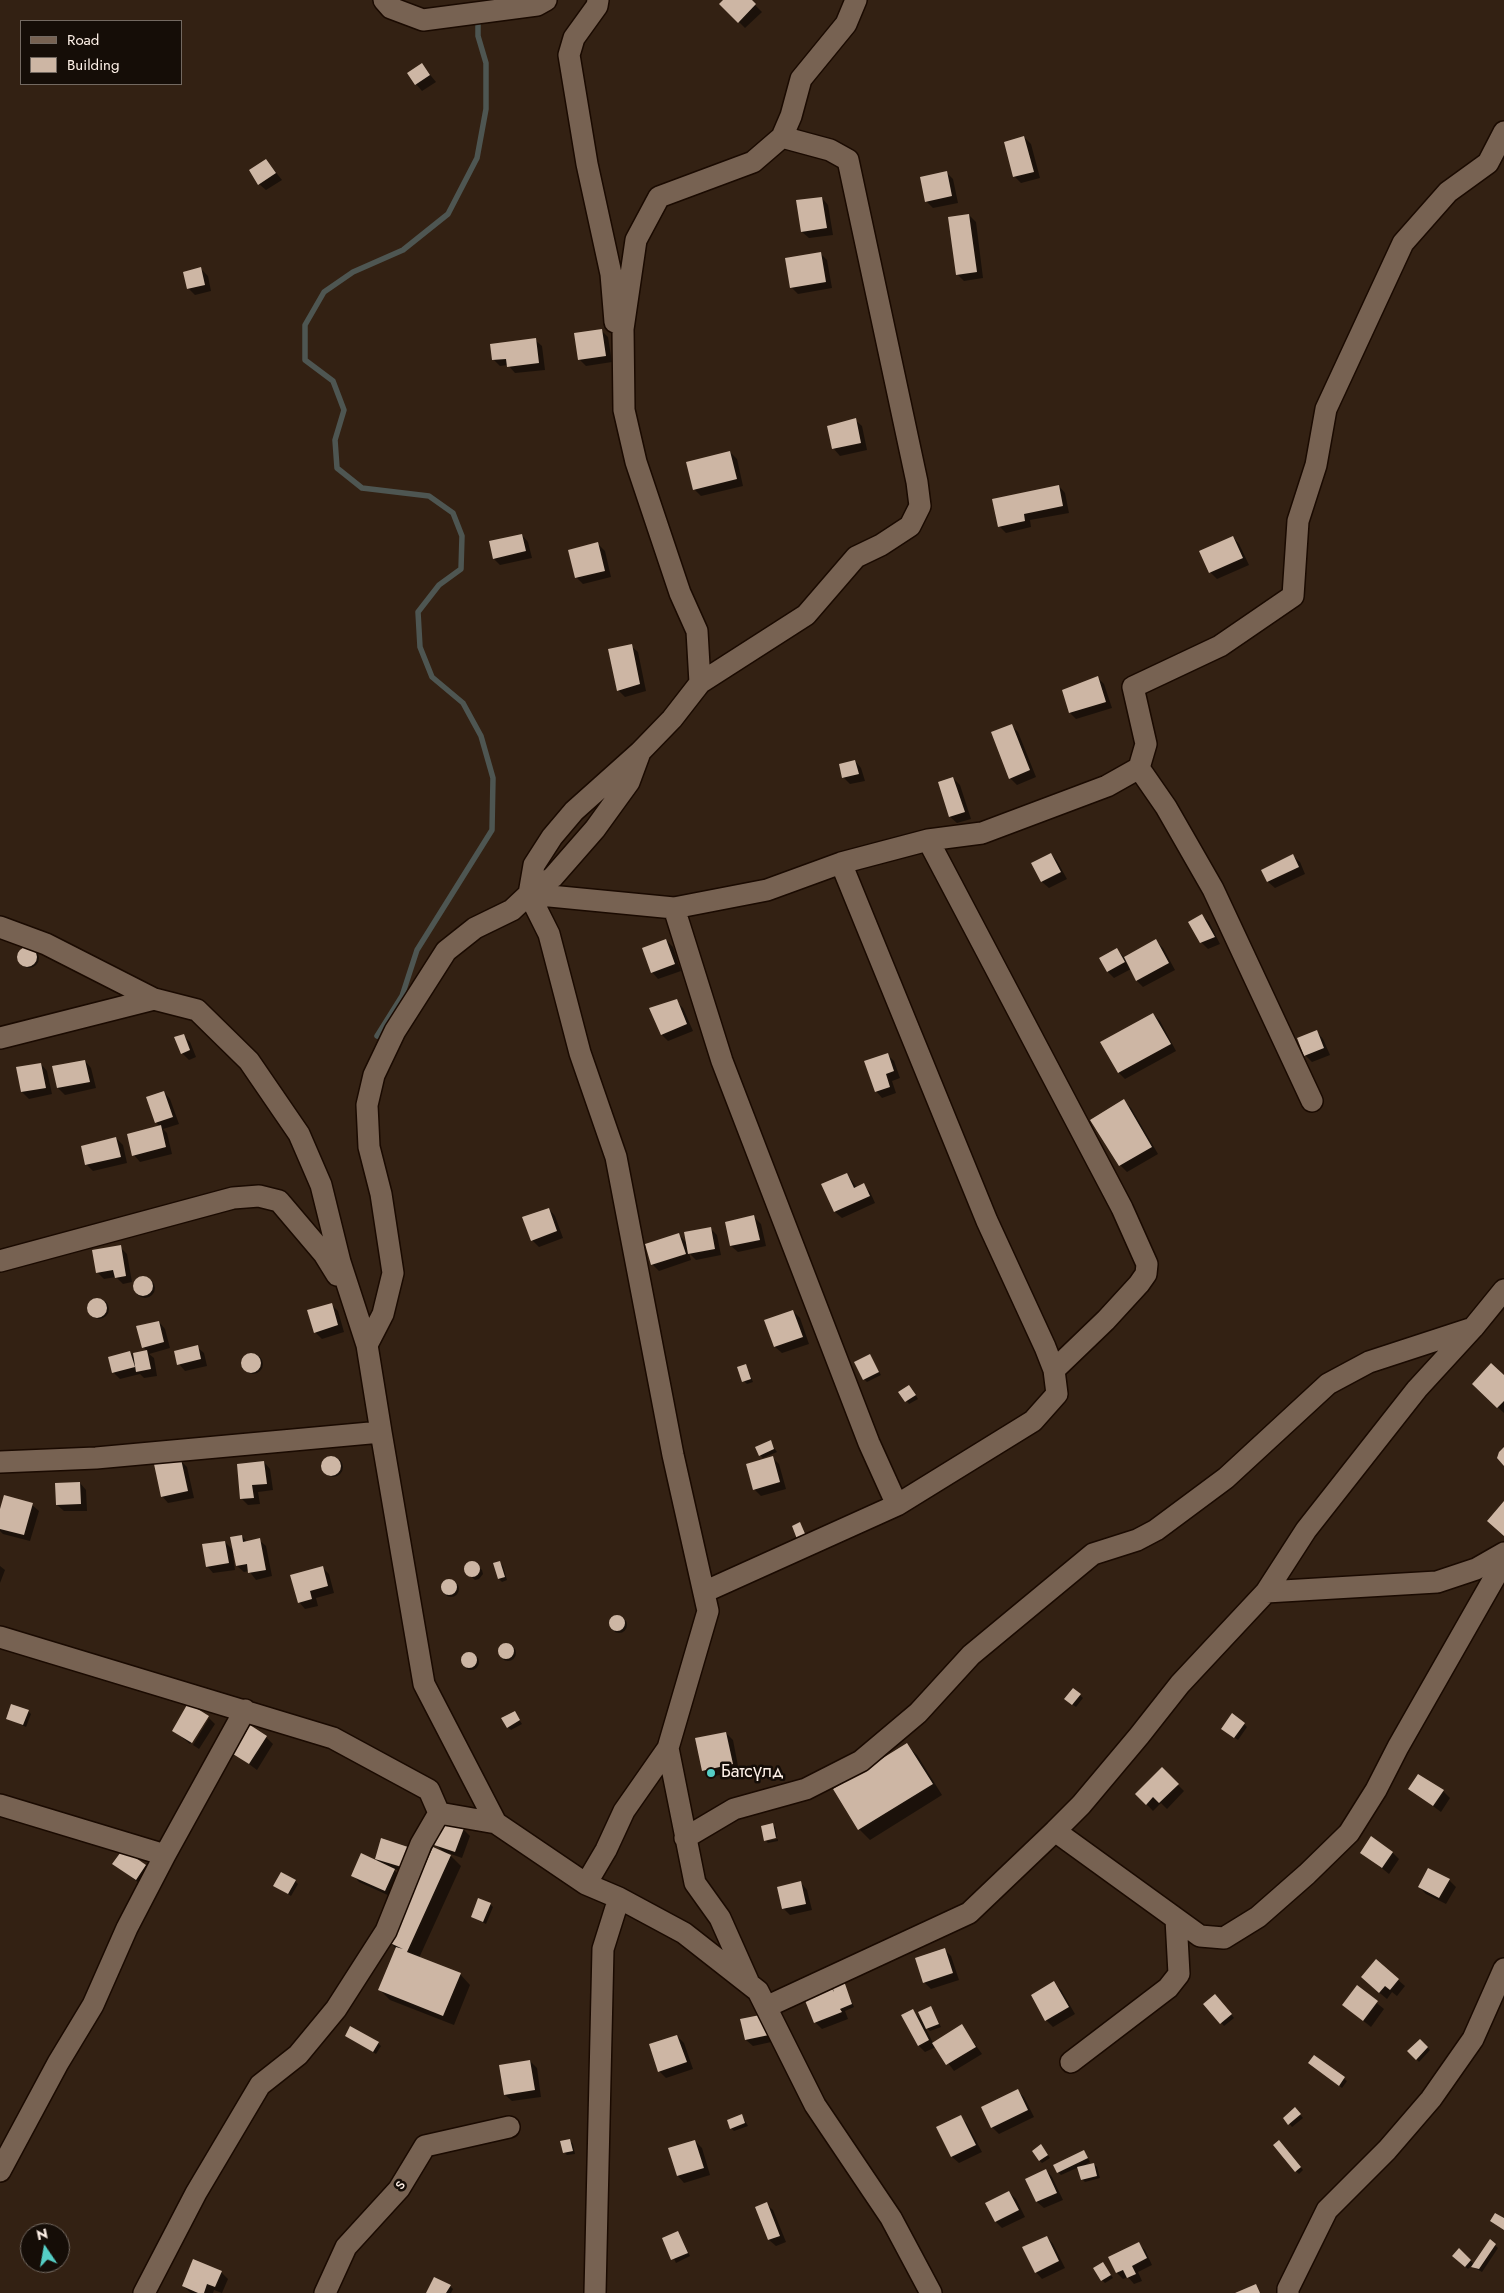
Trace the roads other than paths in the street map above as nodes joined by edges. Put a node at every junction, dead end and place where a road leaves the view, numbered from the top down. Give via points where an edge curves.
1 (384, 0) edge
2 (546, 0) edge
3 (598, 0) edge
4 (856, 0) edge
5 (1504, 132) edge
6 (782, 137) junction
7 (623, 335) junction
8 (700, 682) junction
9 (640, 752) junction
10 (1139, 768) junction
11 (928, 840) junction
12 (841, 863) junction
13 (529, 894) junction
14 (674, 908) junction
15 (0, 927) edge
16 (154, 999) junction
17 (0, 1038) edge
18 (1312, 1101) dead end
19 (0, 1261) edge
20 (1504, 1290) edge
21 (351, 1296) junction
22 (1473, 1328) junction
23 (367, 1345) junction
24 (1054, 1370) junction
25 (381, 1432) junction
26 (0, 1462) edge
27 (897, 1505) junction
28 (1504, 1553) edge
29 (1504, 1561) edge
30 (704, 1592) junction
31 (1266, 1592) junction
32 (0, 1637) edge
33 (245, 1710) junction
34 (668, 1748) junction
35 (0, 1805) edge
36 (439, 1813) junction
37 (496, 1823) junction
38 (1055, 1830) junction
39 (685, 1838) junction
40 (165, 1855) junction
41 (586, 1884) junction
42 (619, 1898) junction
43 (1176, 1919) junction
44 (1504, 1969) edge
45 (750, 1985) junction
46 (766, 2007) junction
47 (1070, 2062) dead end
48 (509, 2127) dead end
49 (0, 2171) edge
50 (144, 2293) edge
51 (325, 2293) edge
52 (595, 2293) edge
53 (931, 2293) edge
54 (1288, 2293) edge

1 - 2 street via 392,8 423,20 537,5
3 - 7 street via 574,38 569,55 587,164 611,274 615,322
4 - 6 street via 846,24 801,79
5 - 10 street via 1488,163 1448,192 1403,243 1326,409 1316,466 1298,521 1293,596 1220,646 1133,687 1146,744
6 - 7 street via 752,162 659,197 636,240
6 - 8 street via 830,150 848,160 920,506 910,526 856,557 806,616
7 - 8 street via 624,410 639,470 680,593 697,631
8 - 9 street
9 - 13 street via 630,782 595,829 553,877
9 - 13 street via 574,811 552,837 534,865
10 - 11 street via 1107,786 982,833
10 - 18 street via 1166,807 1213,889
11 - 12 street
11 - 24 street via 1122,1208 1147,1264 1140,1284
12 - 14 street via 767,890
12 - 24 street via 987,1221
13 - 14 street
13 - 23 street via 512,910 475,928 446,951 395,1031 374,1076 367,1105 369,1147 381,1194 394,1273 384,1314
13 - 30 street via 549,934 580,1053 616,1157 673,1454
14 - 27 street via 722,1061 869,1443
15 - 16 street via 46,944
16 - 17 street
16 - 21 street via 197,1010 249,1061 299,1134 321,1185
19 - 21 street via 233,1198 259,1196 279,1201 324,1254
20 - 22 street
21 - 23 street
22 - 31 street via 1417,1389 1306,1530
22 - 39 street via 1369,1362 1328,1384 1226,1478 1156,1530 1137,1540 1093,1554 971,1655 918,1713 861,1761 806,1789 734,1809
23 - 25 street
24 - 27 street via 1057,1394 1033,1421
25 - 26 street via 96,1458
25 - 37 street via 424,1684
27 - 30 street
28 - 31 street via 1476,1569 1437,1582
29 - 43 street via 1349,1833 1258,1917 1224,1938 1200,1936
30 - 34 street via 708,1611
31 - 38 street via 1180,1684 1081,1805
32 - 33 street
33 - 36 street via 333,1738 429,1790
33 - 40 street
34 - 39 street
34 - 41 street via 624,1811
35 - 40 street
36 - 37 street
36 - 50 street via 421,1844 386,1931 336,2008 298,2055 260,2085 196,2193
37 - 41 street
38 - 43 street
38 - 46 street via 969,1913
39 - 45 street via 695,1883 720,1918
40 - 49 street via 126,1928 93,2005 58,2062
41 - 42 street
42 - 45 street via 684,1933
42 - 52 street via 604,1949
43 - 47 street via 1179,1974 1168,1988
44 - 54 street via 1473,2039 1431,2099 1387,2150 1327,2210
45 - 46 street via 758,1991
46 - 53 street via 816,2105 891,2218
48 - 51 street, s via 425,2146 399,2189 346,2247

